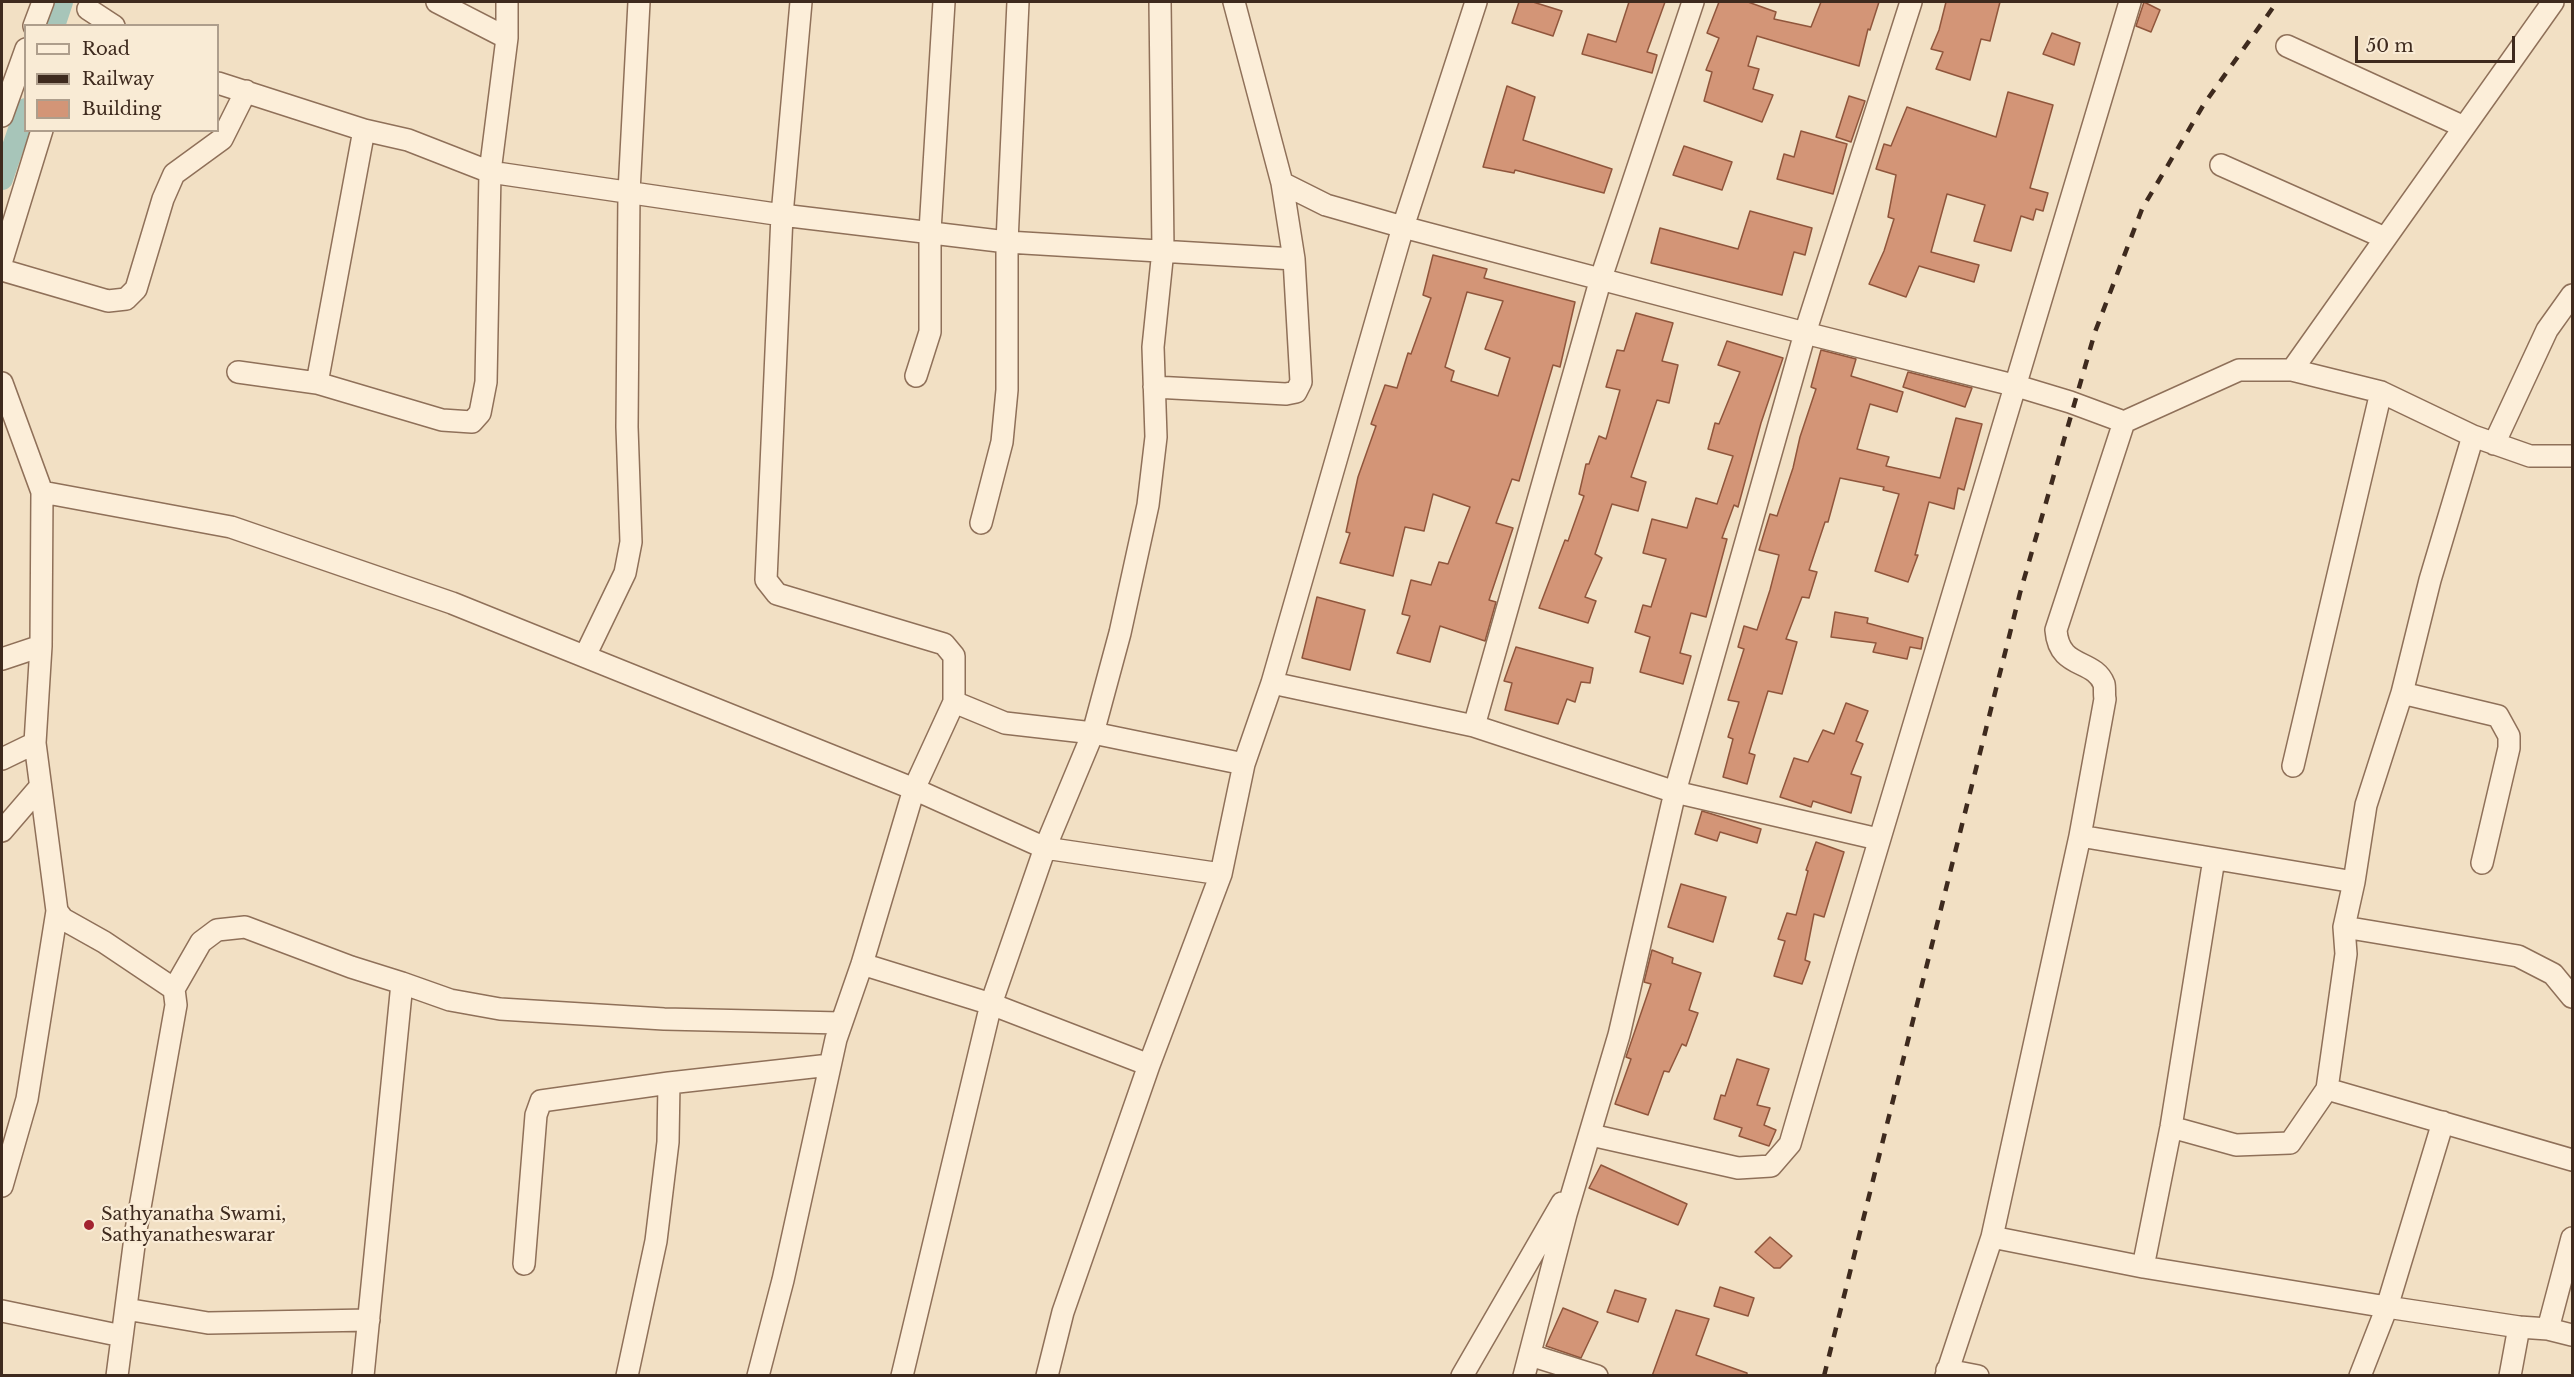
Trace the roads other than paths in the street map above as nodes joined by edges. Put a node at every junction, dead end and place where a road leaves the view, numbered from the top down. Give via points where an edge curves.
1 (43, 2) edge
2 (437, 2) edge
3 (507, 2) edge
4 (639, 2) edge
5 (801, 2) edge
6 (944, 2) edge
7 (1018, 2) edge
8 (1160, 2) edge
9 (1234, 2) edge
10 (1476, 2) edge
11 (1693, 2) edge
12 (1911, 2) edge
13 (2130, 2) edge
14 (2553, 2) edge
15 (87, 12) edge
16 (35, 24) edge
17 (110, 24) edge
18 (507, 38) junction
19 (2287, 46) dead end
20 (24, 55) edge
21 (219, 83) edge
22 (246, 91) junction
23 (2, 116) edge
24 (2464, 128) junction
25 (364, 130) junction
26 (41, 132) edge
27 (2221, 165) dead end
28 (490, 172) junction
29 (1282, 183) junction
30 (629, 192) junction
31 (782, 215) junction
32 (1403, 227) junction
33 (930, 231) junction
34 (2385, 238) junction
35 (1006, 242) junction
36 (1163, 250) junction
37 (1294, 259) junction
38 (2, 260) edge
39 (2, 270) edge
40 (1601, 278) junction
41 (2572, 295) edge
42 (1805, 333) junction
43 (2292, 370) junction
44 (238, 372) dead end
45 (916, 376) dead end
46 (2, 383) edge
47 (316, 383) junction
48 (2017, 386) junction
49 (1154, 387) junction
50 (2380, 392) junction
51 (2124, 422) junction
52 (2473, 436) junction
53 (2494, 444) junction
54 (2572, 456) edge
55 (42, 492) junction
56 (981, 523) dead end
57 (41, 646) junction
58 (585, 656) junction
59 (2, 659) edge
60 (1272, 683) junction
61 (2402, 693) junction
62 (954, 702) junction
63 (1474, 726) junction
64 (1093, 733) junction
65 (35, 743) junction
66 (2, 759) edge
67 (1244, 764) junction
68 (2293, 766) dead end
69 (39, 788) junction
70 (914, 789) junction
71 (1675, 792) junction
72 (2, 831) edge
73 (2080, 836) junction
74 (1878, 839) junction
75 (1045, 848) junction
76 (2214, 859) junction
77 (2482, 863) dead end
78 (1221, 874) junction
79 (2354, 882) junction
80 (57, 911) junction
81 (2344, 927) junction
82 (862, 964) junction
83 (402, 983) junction
84 (174, 989) junction
85 (2572, 997) edge
86 (991, 1004) junction
87 (842, 1023) junction
88 (830, 1065) junction
89 (1149, 1065) junction
90 (669, 1083) junction
91 (2327, 1089) junction
92 (2443, 1122) junction
93 (2171, 1126) junction
94 (1591, 1135) junction
95 (2572, 1160) edge
96 (1578, 1177) junction
97 (2, 1186) edge
98 (1992, 1237) junction
99 (2572, 1238) edge
100 (524, 1264) dead end
101 (2143, 1267) junction
102 (2386, 1307) junction
103 (126, 1309) junction
104 (2, 1311) edge
105 (369, 1320) junction
106 (2519, 1326) junction
107 (2548, 1329) junction
108 (2572, 1335) edge
109 (122, 1336) junction
110 (1530, 1354) junction
111 (1946, 1373) edge
112 (117, 1376) edge
113 (363, 1376) edge
114 (627, 1376) edge
115 (758, 1376) edge
116 (902, 1376) edge
117 (1047, 1376) edge
118 (1462, 1376) edge
119 (1524, 1376) edge
120 (1597, 1376) edge
121 (1978, 1376) edge
122 (2360, 1376) edge
123 (2510, 1376) edge

1 - 16 street
2 - 18 street
3 - 18 street
4 - 30 street
5 - 31 street
6 - 33 street
7 - 35 street
8 - 36 street
9 - 29 street
10 - 32 street
11 - 40 street
12 - 42 street
13 - 48 street
14 - 24 street
15 - 17 street
18 - 28 street
19 - 24 street
20 - 23 street
21 - 22 street
22 - 25 street
22 - 39 street via 222,139 174,174 135,290 126,299 108,302
24 - 34 street
25 - 28 street via 408,140
25 - 47 street
26 - 38 street
27 - 34 street
28 - 30 street
28 - 47 street via 486,382 480,414 472,422 442,420
29 - 32 street via 1326,205
29 - 37 street
30 - 31 street
30 - 58 street via 627,427 631,542 625,573
31 - 33 street
31 - 62 street via 766,580 777,594 944,644 954,656
32 - 40 street
32 - 60 street
33 - 35 street
33 - 45 street via 930,332
34 - 43 street
35 - 36 street
35 - 56 street via 1007,390 1002,442
36 - 37 street
36 - 49 street via 1153,347
37 - 49 street via 1301,382 1296,392
40 - 42 street
40 - 63 street
41 - 53 street via 2547,330
42 - 48 street
42 - 71 street
43 - 50 street
43 - 51 street via 2239,370
44 - 47 street
46 - 55 street
48 - 51 street
48 - 74 street
49 - 64 street via 1156,437 1148,505
50 - 52 street
50 - 68 street
51 - 73 street via 2056,630 2063,654 2095,673 2103,684 2105,699
52 - 53 street
52 - 61 street via 2430,580
53 - 54 street via 2530,456
55 - 57 street
55 - 58 street via 231,527 452,603
57 - 59 street
57 - 65 street
58 - 70 street
60 - 63 street
60 - 67 street
61 - 77 street via 2498,716 2510,736
61 - 79 street via 2366,805
62 - 64 street via 1005,723
62 - 70 street
63 - 71 street
64 - 67 street
64 - 75 street
65 - 66 street
65 - 69 street
67 - 78 street
69 - 72 street
69 - 80 street
70 - 75 street
70 - 82 street
71 - 74 street
71 - 94 street via 1619,1035
73 - 76 street
73 - 98 street
74 - 94 street via 1790,1144 1771,1166 1738,1168
75 - 78 street
75 - 86 street
76 - 79 street
76 - 93 street
78 - 89 street
79 - 81 street
80 - 84 street via 63,919
80 - 97 street via 27,1099
81 - 85 street via 2518,956 2553,974
81 - 91 street via 2346,954
82 - 86 street
82 - 87 street
83 - 84 street via 245,927 217,930 201,942
83 - 87 street via 450,1000 500,1009 664,1019
83 - 105 street
84 - 103 street via 176,1005
86 - 89 street
86 - 116 street
87 - 88 street
88 - 90 street
88 - 115 street
89 - 117 street via 1062,1312
90 - 100 street via 541,1101 536,1115
90 - 114 street via 668,1142 656,1241
91 - 92 street
91 - 93 street via 2290,1143 2236,1145
92 - 95 street
92 - 102 street
93 - 101 street
94 - 96 street
96 - 110 street
96 - 118 street
98 - 101 street
98 - 111 street
99 - 107 street
101 - 102 street
102 - 106 street
102 - 122 street
103 - 105 street via 208,1323
103 - 109 street
104 - 109 street
105 - 113 street
106 - 107 street
106 - 123 street
107 - 108 street
109 - 112 street
110 - 119 street
110 - 120 street
111 - 121 street

